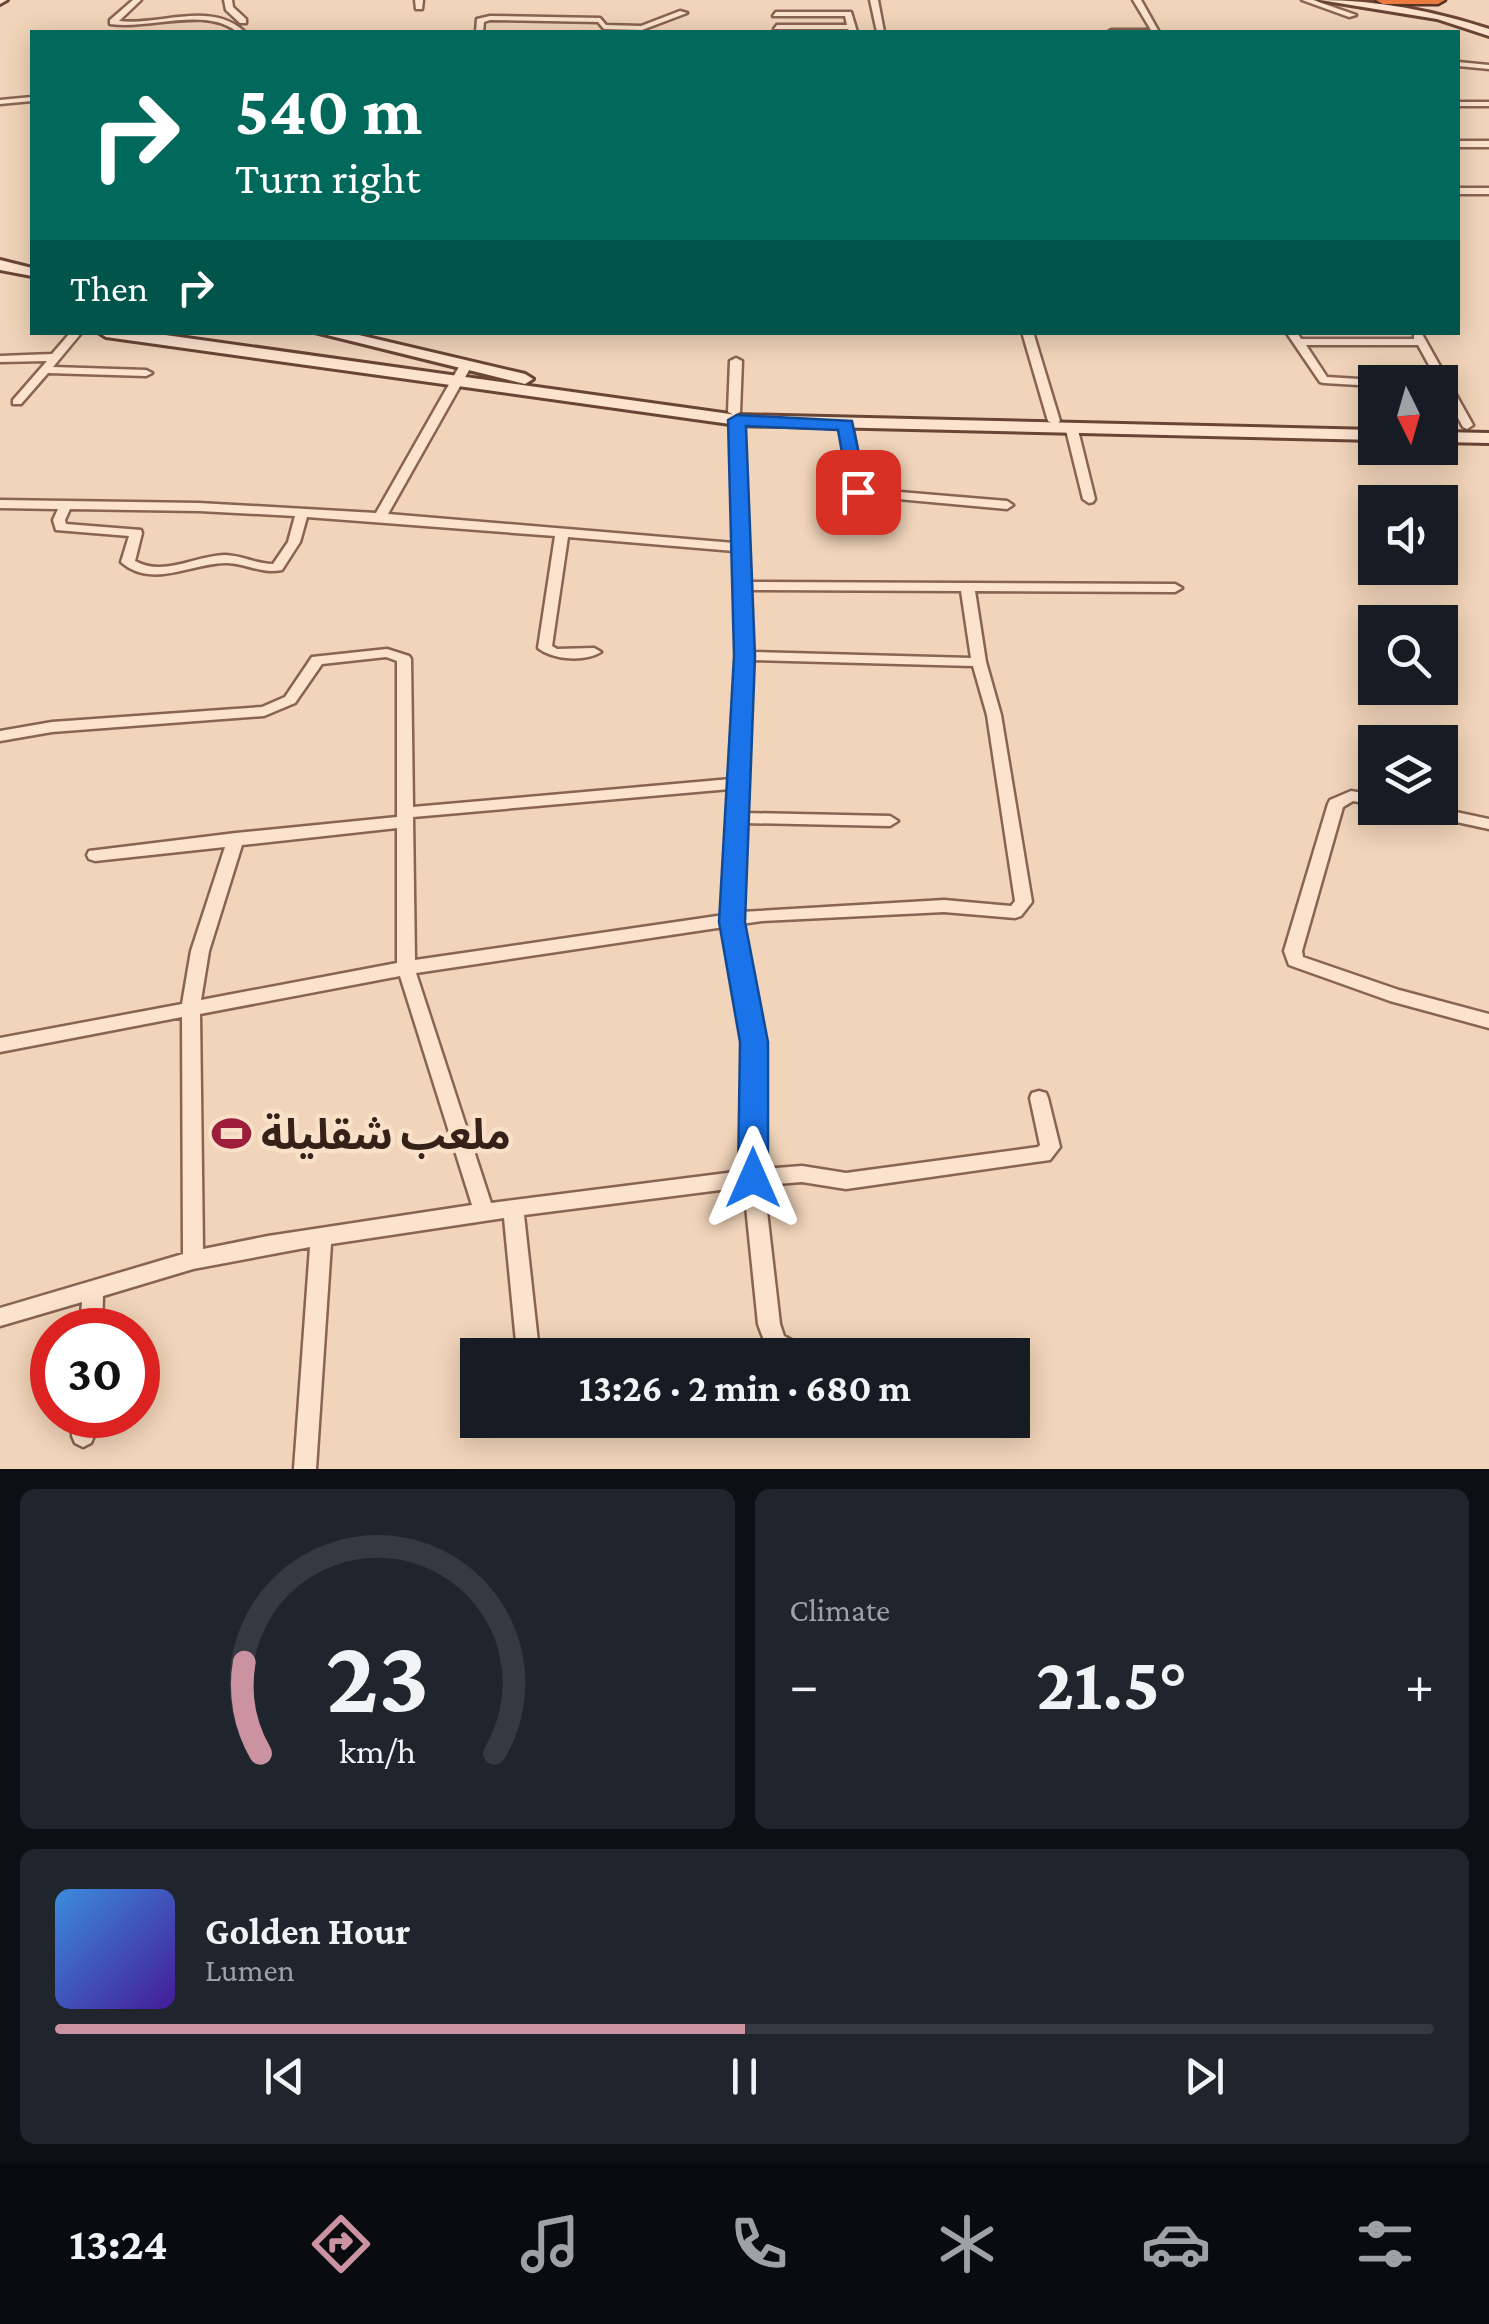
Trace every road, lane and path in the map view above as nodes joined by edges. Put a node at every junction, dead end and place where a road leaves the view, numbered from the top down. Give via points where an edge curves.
1 (1, 0) edge
2 (10, 0) edge
3 (137, 0) edge
4 (228, 0) edge
5 (874, 0) edge
6 (1137, 0) edge
7 (1306, 0) edge
8 (1325, 0) edge
9 (1349, 0) edge
10 (1384, 0) edge
11 (1438, 0) edge
12 (1472, 10) dead end
13 (683, 13) dead end
14 (776, 14) dead end
15 (1352, 15) dead end
16 (777, 27) dead end
17 (239, 30) edge
18 (248, 30) edge
19 (480, 30) edge
20 (852, 30) edge
21 (881, 30) edge
22 (1155, 30) edge
23 (1489, 32) edge
24 (1460, 67) edge
25 (1489, 67) edge
26 (30, 99) edge
27 (0, 102) edge
28 (1460, 104) edge
29 (1489, 104) edge
30 (1460, 144) edge
31 (1489, 144) edge
32 (1460, 191) edge
33 (1489, 192) edge
34 (0, 262) edge
35 (30, 269) edge
36 (74, 335) edge
37 (127, 335) edge
38 (335, 335) edge
39 (1028, 335) edge
40 (1294, 337) edge
41 (1419, 338) edge
42 (56, 357) junction
43 (0, 358) edge
44 (736, 361) dead end
45 (466, 365) junction
46 (1433, 365) edge
47 (46, 370) junction
48 (146, 373) dead end
49 (455, 382) junction
50 (1358, 382) edge
51 (570, 394) junction
52 (17, 402) dead end
53 (1458, 409) edge
54 (735, 416) junction
55 (1054, 422) junction
56 (1458, 424) edge
57 (1467, 424) junction
58 (1489, 424) edge
59 (846, 425) junction
60 (1358, 425) edge
61 (1264, 428) junction
62 (1072, 430) junction
63 (1358, 434) edge
64 (1458, 437) edge
65 (1489, 438) edge
66 (1089, 498) dead end
67 (0, 504) edge
68 (1007, 505) dead end
69 (66, 506) junction
70 (302, 513) junction
71 (380, 517) junction
72 (562, 532) junction
73 (742, 548) junction
74 (744, 586) junction
75 (1175, 588) dead end
76 (968, 590) junction
77 (594, 652) dead end
78 (744, 656) junction
79 (979, 662) junction
80 (0, 736) edge
81 (738, 783) junction
82 (1358, 797) edge
83 (404, 817) junction
84 (1458, 817) edge
85 (738, 818) junction
86 (890, 821) dead end
87 (1489, 824) edge
88 (236, 838) junction
89 (94, 855) dead end
90 (732, 922) junction
91 (406, 968) junction
92 (191, 1006) junction
93 (1489, 1021) edge
94 (0, 1046) edge
95 (1040, 1098) dead end
96 (753, 1178) junction
97 (513, 1209) junction
98 (484, 1212) junction
99 (321, 1237) junction
100 (192, 1260) junction
101 (94, 1290) junction
102 (92, 1308) edge
103 (0, 1318) edge
104 (527, 1338) edge
105 (774, 1338) edge
106 (305, 1469) edge

1 - 2 street
3 - 17 street via 113,22 216,17
4 - 18 street
5 - 21 street
6 - 22 street
7 - 15 street
8 - 23 street via 1439,16
9 - 12 street
10 - 11 highway
13 - 19 street via 641,28 604,28 600,20 487,18
14 - 20 street via 846,14
16 - 20 street
24 - 25 street
26 - 27 street
28 - 29 street
30 - 31 street
32 - 33 street
34 - 35 street
36 - 42 street
37 - 49 street
38 - 45 street
39 - 55 street
40 - 41 street
40 - 50 street via 1324,380
41 - 46 street
42 - 43 street
42 - 47 street
44 - 54 street
45 - 49 street
45 - 51 street
47 - 48 street
47 - 52 street
49 - 51 street
49 - 71 street
51 - 54 street
53 - 57 street
54 - 55 street
54 - 59 street
54 - 73 street
55 - 61 street
56 - 57 street
57 - 58 street
59 - 62 street
59 - 68 street via 858,492
60 - 61 street
61 - 62 street
61 - 63 street
62 - 66 street
64 - 65 street
67 - 69 street
69 - 70 street
69 - 70 street via 61,528 136,533 128,562 147,568 224,558 277,568
70 - 71 street
71 - 72 street
72 - 73 street
72 - 77 street via 544,648
73 - 74 street
74 - 76 street
74 - 78 street
75 - 76 street
76 - 79 street
78 - 79 street
78 - 81 street
79 - 90 street via 994,715 1020,908 782,913
80 - 83 street via 264,712 290,700 317,660 398,656 408,664
81 - 83 street
81 - 85 street
82 - 93 street via 1336,804 1293,956 1305,968
83 - 88 street
83 - 91 street
84 - 87 street
85 - 86 street
85 - 90 street
88 - 89 street
88 - 92 street via 200,951
90 - 91 street
90 - 96 street via 754,1042
91 - 92 street
91 - 98 street
92 - 94 street
92 - 100 street
95 - 96 street via 1050,1147 1044,1154 846,1181 802,1174
96 - 97 street
96 - 105 street
97 - 98 street
97 - 104 street
98 - 99 street
99 - 100 street
99 - 106 street
100 - 101 street
101 - 102 street
101 - 103 street

